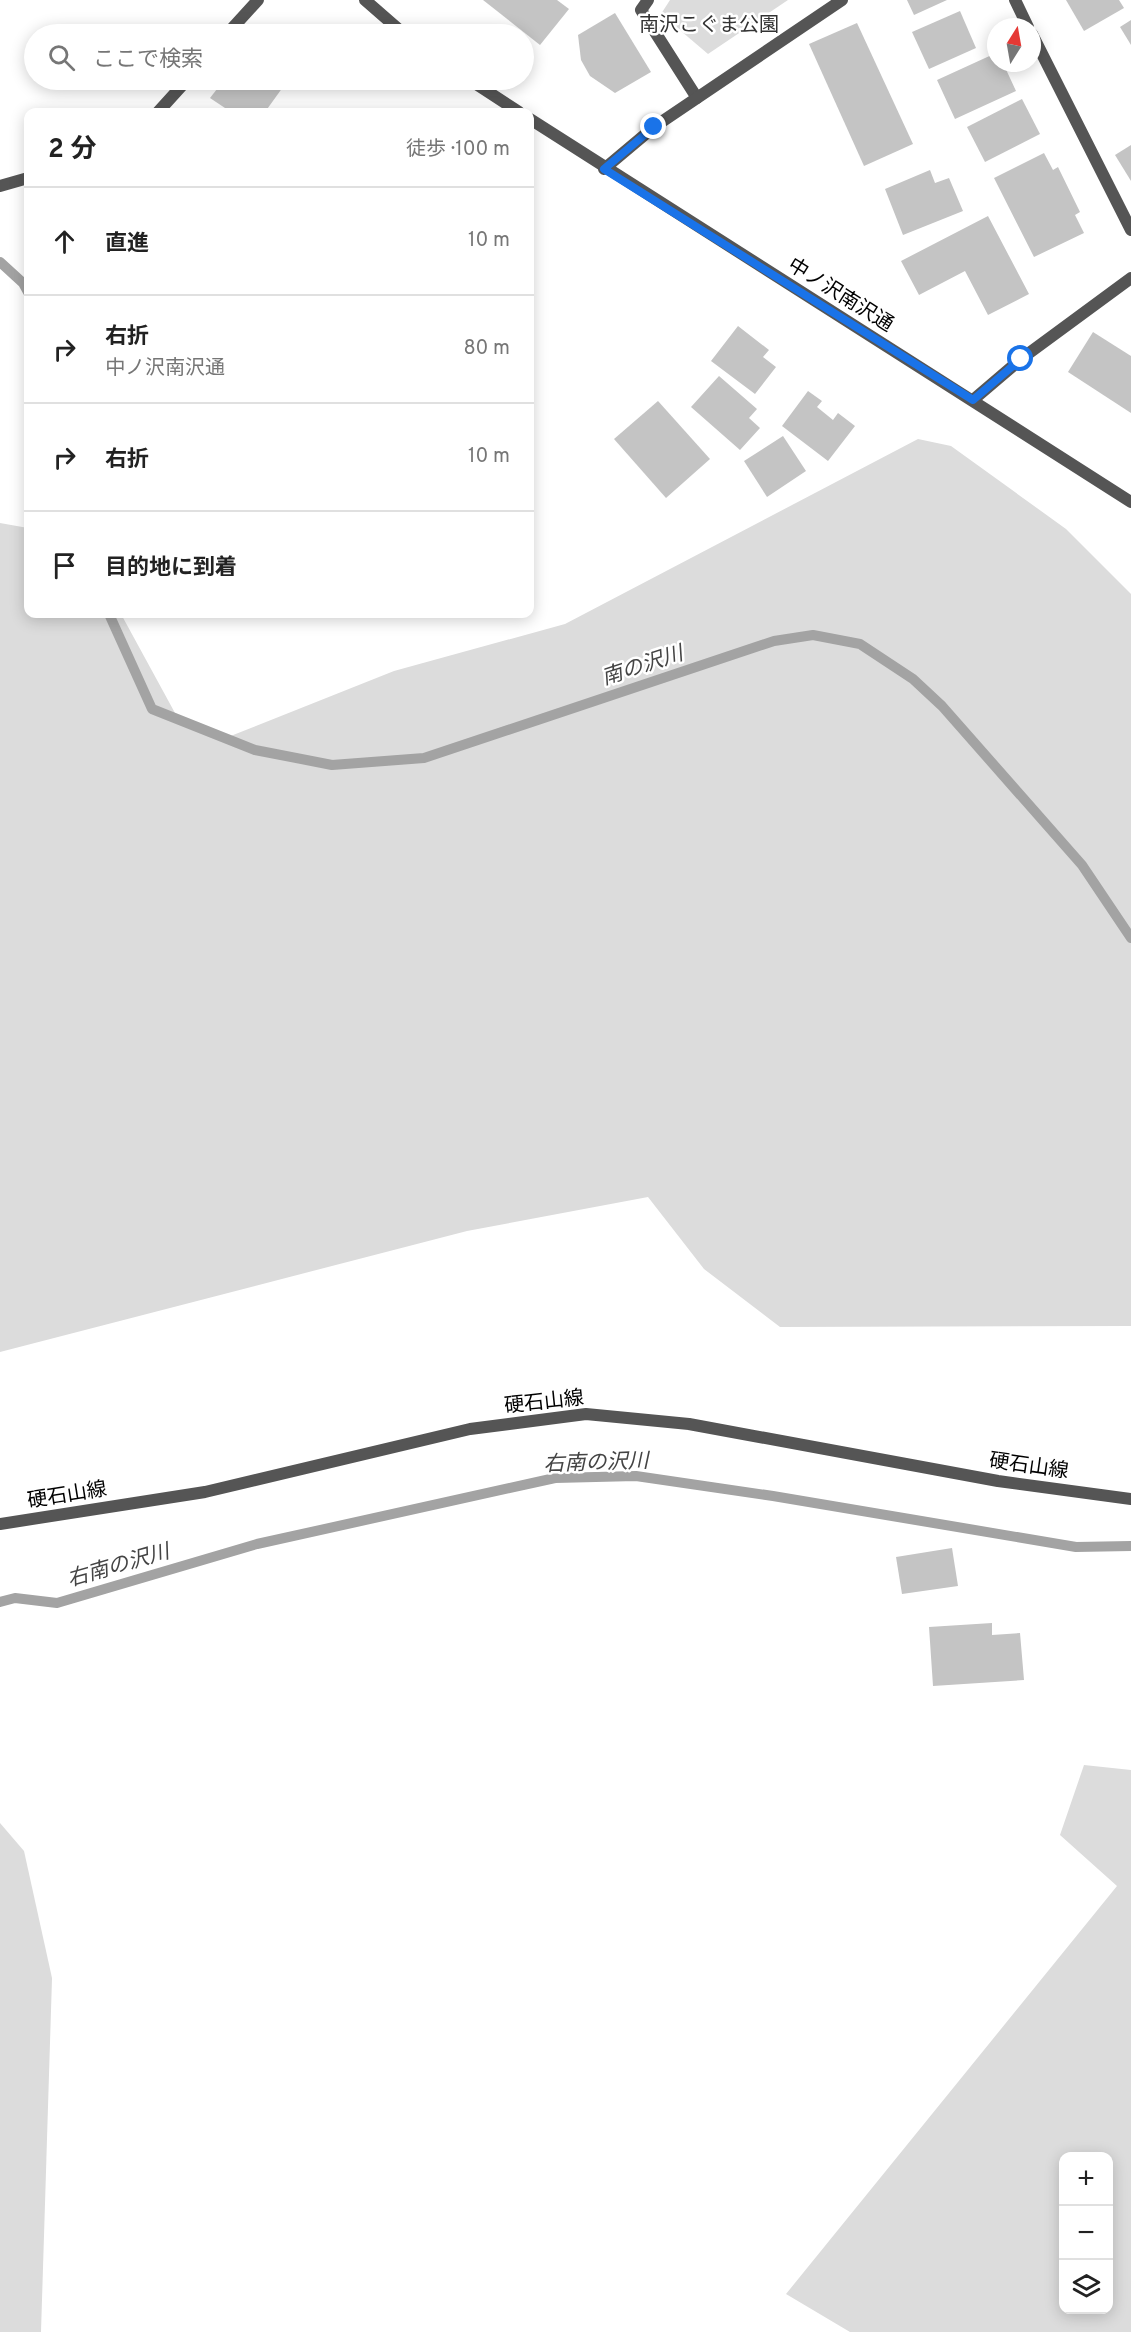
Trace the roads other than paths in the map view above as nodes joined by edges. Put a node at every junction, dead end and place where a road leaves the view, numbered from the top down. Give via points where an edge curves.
1 (258, 0) edge
2 (365, 0) edge
3 (648, 0) edge
4 (842, 0) edge
5 (1015, 0) edge
6 (1024, 18) edge
7 (236, 24) edge
8 (393, 24) edge
9 (1041, 52) edge
10 (178, 90) edge
11 (485, 90) edge
12 (697, 98) junction
13 (162, 108) edge
14 (513, 108) edge
15 (534, 122) edge
16 (604, 169) junction
17 (24, 179) edge
18 (0, 186) edge
19 (1131, 230) edge
20 (1131, 278) edge
21 (973, 400) junction
22 (1131, 502) edge
23 (1131, 1499) edge
24 (0, 1524) edge

1 - 7 street
2 - 8 street
3 - 12 street via 641,10
4 - 12 street
5 - 6 street
9 - 19 street
10 - 13 street
11 - 14 street
12 - 16 street via 654,127
15 - 16 street, 中ノ沢南沢通
16 - 21 street, 中ノ沢南沢通
17 - 18 street
20 - 21 street via 1021,359
21 - 22 street, 中ノ沢南沢通
23 - 24 street, 硬石山線 via 998,1481 689,1424 586,1414 470,1429 205,1492

